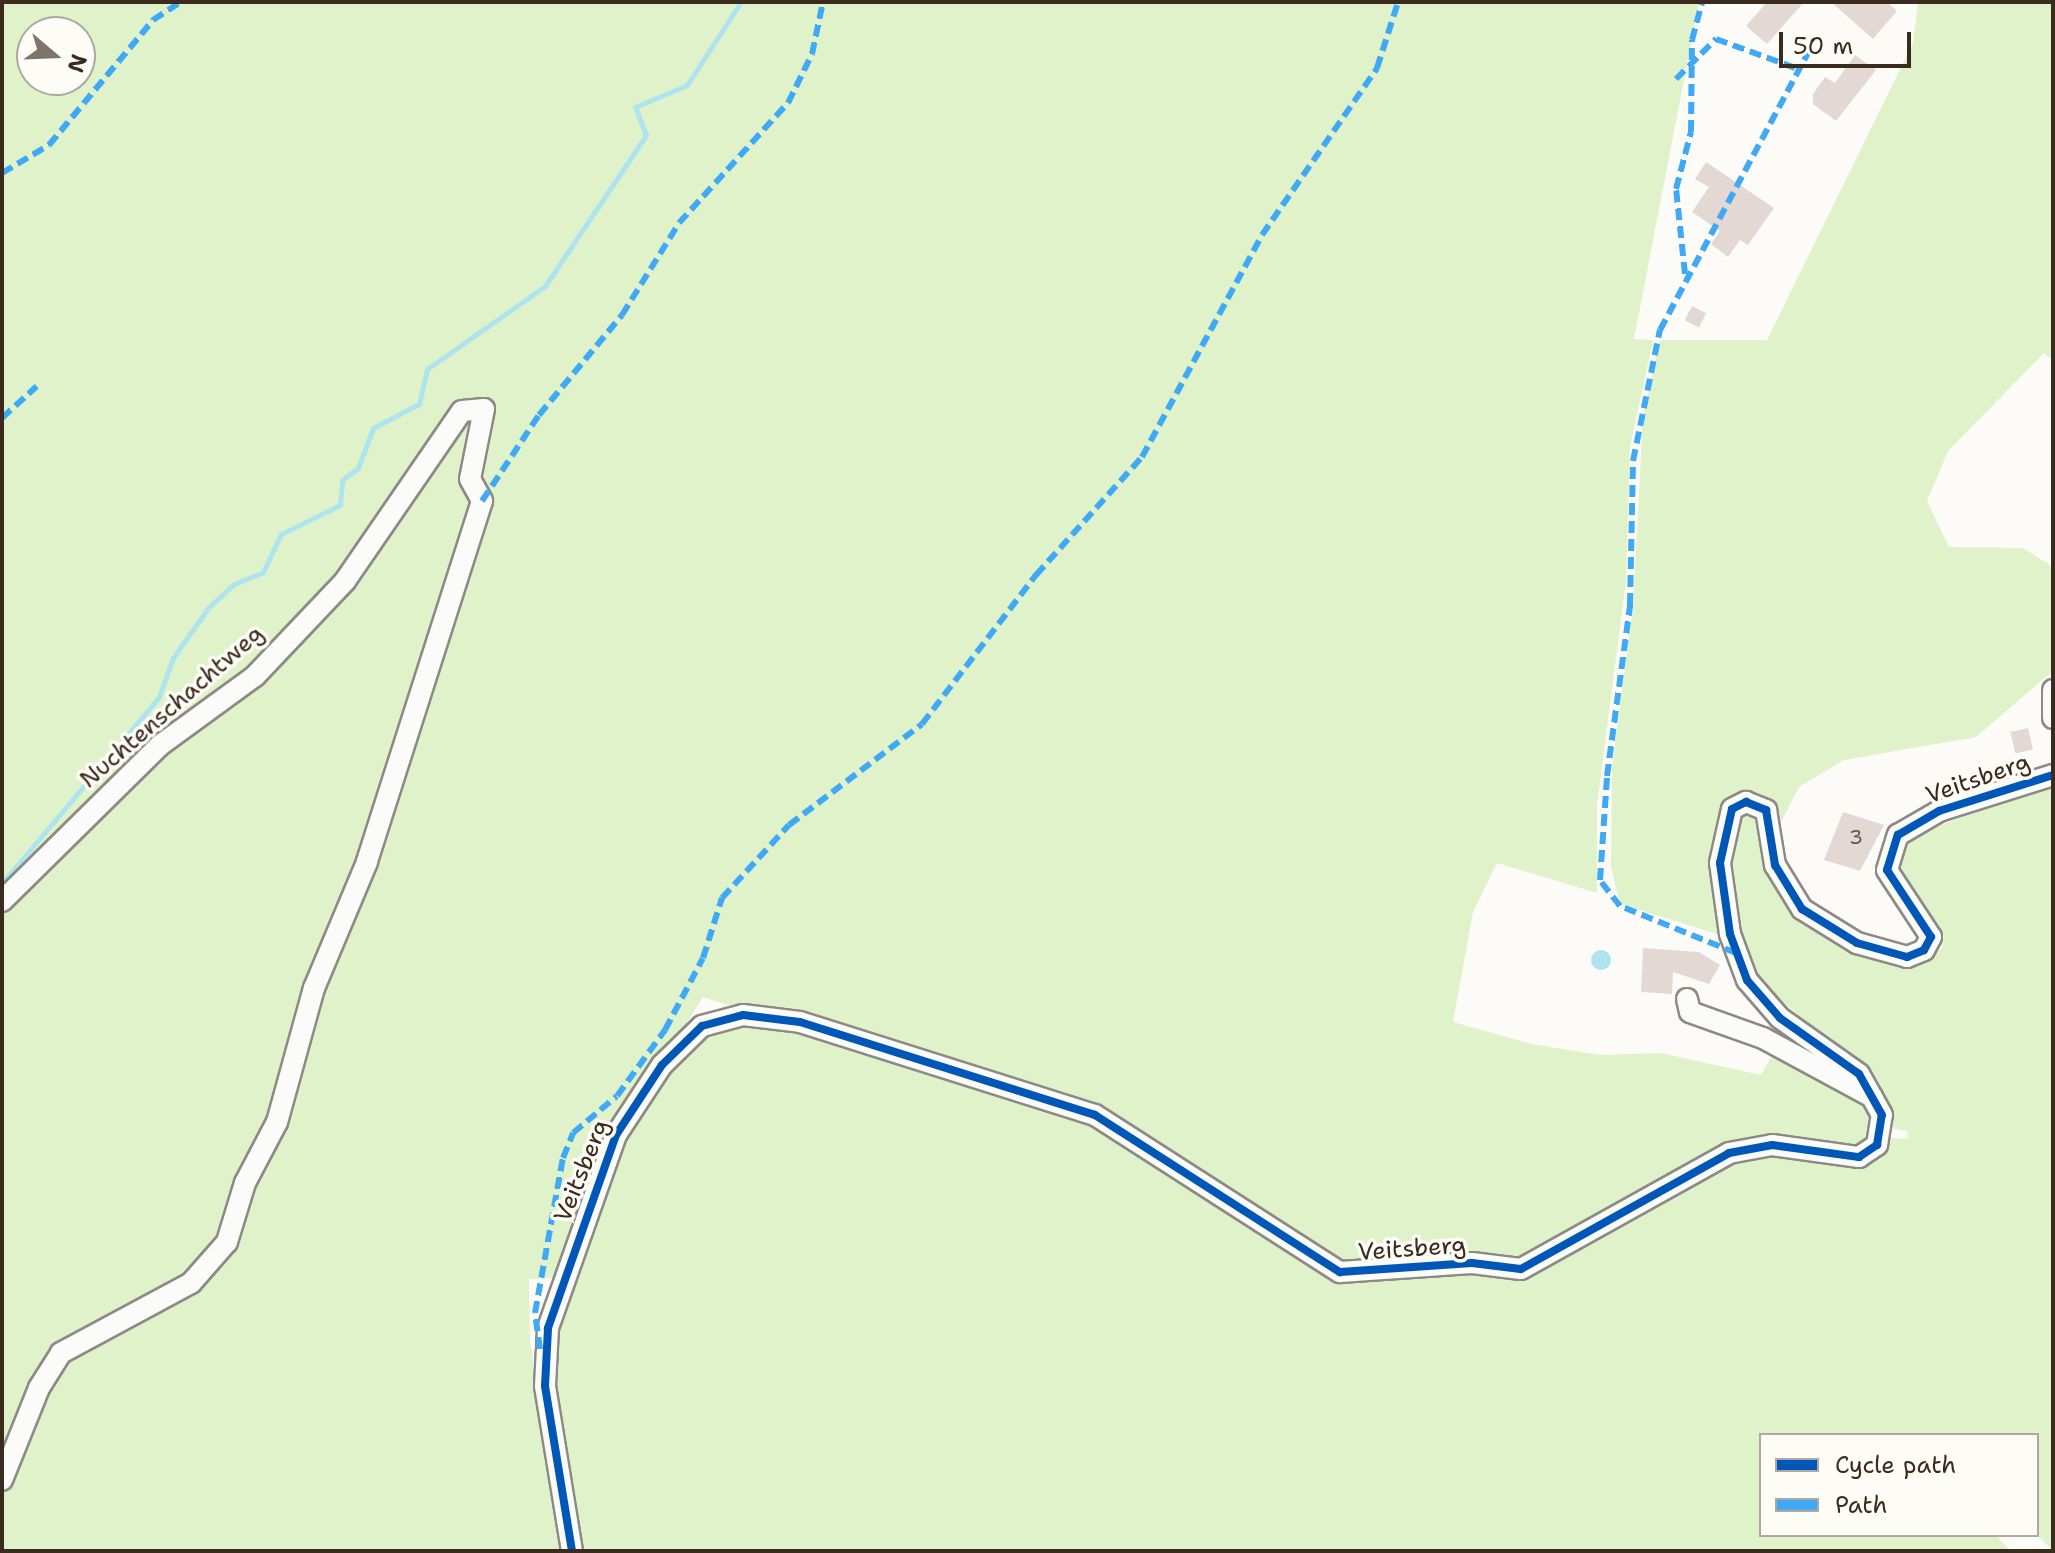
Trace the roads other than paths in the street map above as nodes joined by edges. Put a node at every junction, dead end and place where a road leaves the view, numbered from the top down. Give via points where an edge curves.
1 (2053, 690) edge
2 (2053, 718) edge
3 (2053, 775) edge
4 (2, 901) edge
5 (1687, 999) dead end
6 (1875, 1099) junction
7 (2, 1480) edge
8 (572, 1551) edge

1 - 2 street
3 - 6 street, Veitsberg via 1939,811 1898,835 1887,870 1931,937 1924,950 1907,957 1857,943 1802,909 1775,865 1766,810 1746,802 1726,818 1720,863 1730,934 1747,980 1780,1018 1843,1058
4 - 7 street, Nuchtenschachtweg via 159,746 255,676 345,581 472,405 487,420 471,465 482,501 367,862 314,988 285,1096 227,1242 191,1283 61,1353 39,1388
5 - 6 street via 1690,1012 1763,1038
6 - 8 street, Veitsberg via 1882,1134 1868,1154 1751,1147 1685,1172 1538,1264 1364,1276 1312,1258 1095,1115 800,1022 743,1015 702,1026 641,1092 616,1135 548,1328 544,1375

